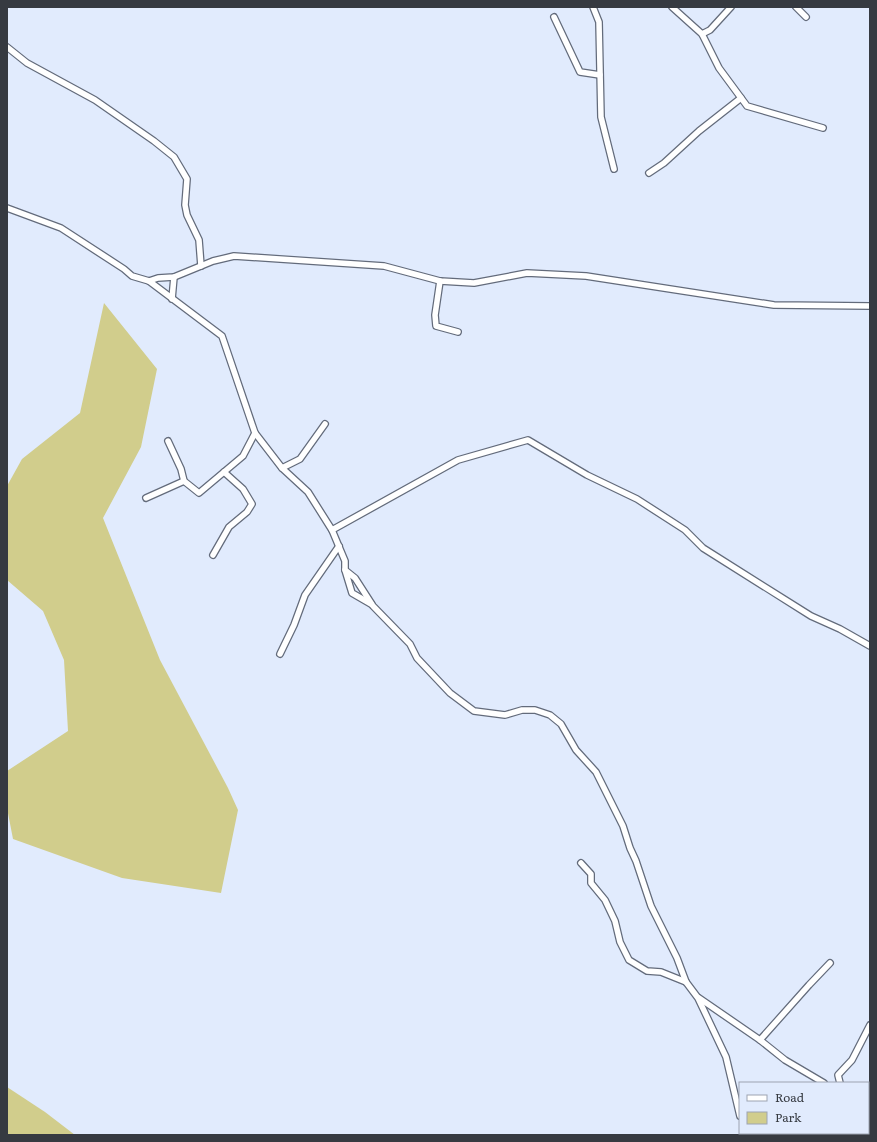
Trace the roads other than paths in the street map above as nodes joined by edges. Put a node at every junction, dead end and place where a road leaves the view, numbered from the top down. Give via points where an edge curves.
1 (593, 7) edge
2 (672, 7) edge
3 (731, 7) edge
4 (796, 7) edge
5 (806, 16) dead end
6 (554, 17) dead end
7 (702, 34) junction
8 (7, 47) edge
9 (600, 75) junction
10 (741, 98) junction
11 (823, 128) dead end
12 (614, 169) dead end
13 (649, 173) dead end
14 (7, 208) edge
15 (201, 266) junction
16 (174, 277) junction
17 (149, 281) junction
18 (440, 281) junction
19 (172, 299) junction
20 (870, 306) edge
21 (458, 332) dead end
22 (325, 424) dead end
23 (255, 433) junction
24 (168, 441) dead end
25 (282, 468) junction
26 (224, 472) junction
27 (184, 481) junction
28 (146, 498) dead end
29 (332, 530) junction
30 (339, 546) junction
31 (213, 555) dead end
32 (345, 570) junction
33 (373, 606) junction
34 (870, 646) edge
35 (280, 654) dead end
36 (580, 863) dead end
37 (830, 963) dead end
38 (686, 982) junction
39 (698, 998) junction
40 (870, 1025) edge
41 (760, 1040) junction
42 (822, 1082) edge
43 (840, 1082) edge
44 (739, 1112) edge

1 - 9 street via 599,22
2 - 7 street
3 - 7 street via 710,30
4 - 5 street
6 - 9 street via 580,72
7 - 10 street via 719,68
8 - 15 street via 27,63 95,100 174,157 187,179 185,205 199,240
9 - 12 street via 600,117
10 - 11 street via 747,106
10 - 13 street
14 - 17 street via 62,228 132,276
15 - 16 street
15 - 18 street via 234,256 384,266
16 - 17 street
16 - 19 street
17 - 19 street
18 - 20 street via 474,283 527,273 586,276 774,305
18 - 21 street via 436,326
19 - 23 street via 222,336
22 - 25 street via 300,459
23 - 25 street
23 - 26 street via 243,456
24 - 27 street
25 - 29 street via 308,492
26 - 27 street via 199,493
26 - 31 street via 243,489 252,504 247,512 229,527
27 - 28 street
29 - 30 street
29 - 34 street via 458,460 528,440 588,475 637,499 685,530 703,548 811,616
30 - 32 street
30 - 35 street via 305,595
32 - 33 street via 355,578
32 - 33 street via 352,593
33 - 38 street via 410,644 417,658 433,676 474,711 506,715 522,710 535,710 550,715 561,724 576,750 596,772 624,826 651,906
36 - 38 street via 591,874 591,883 605,900 629,960 647,970 661,972
37 - 41 street
38 - 39 street
39 - 41 street
39 - 44 street via 726,1057
40 - 43 street via 852,1060 838,1075
41 - 42 street via 785,1060

